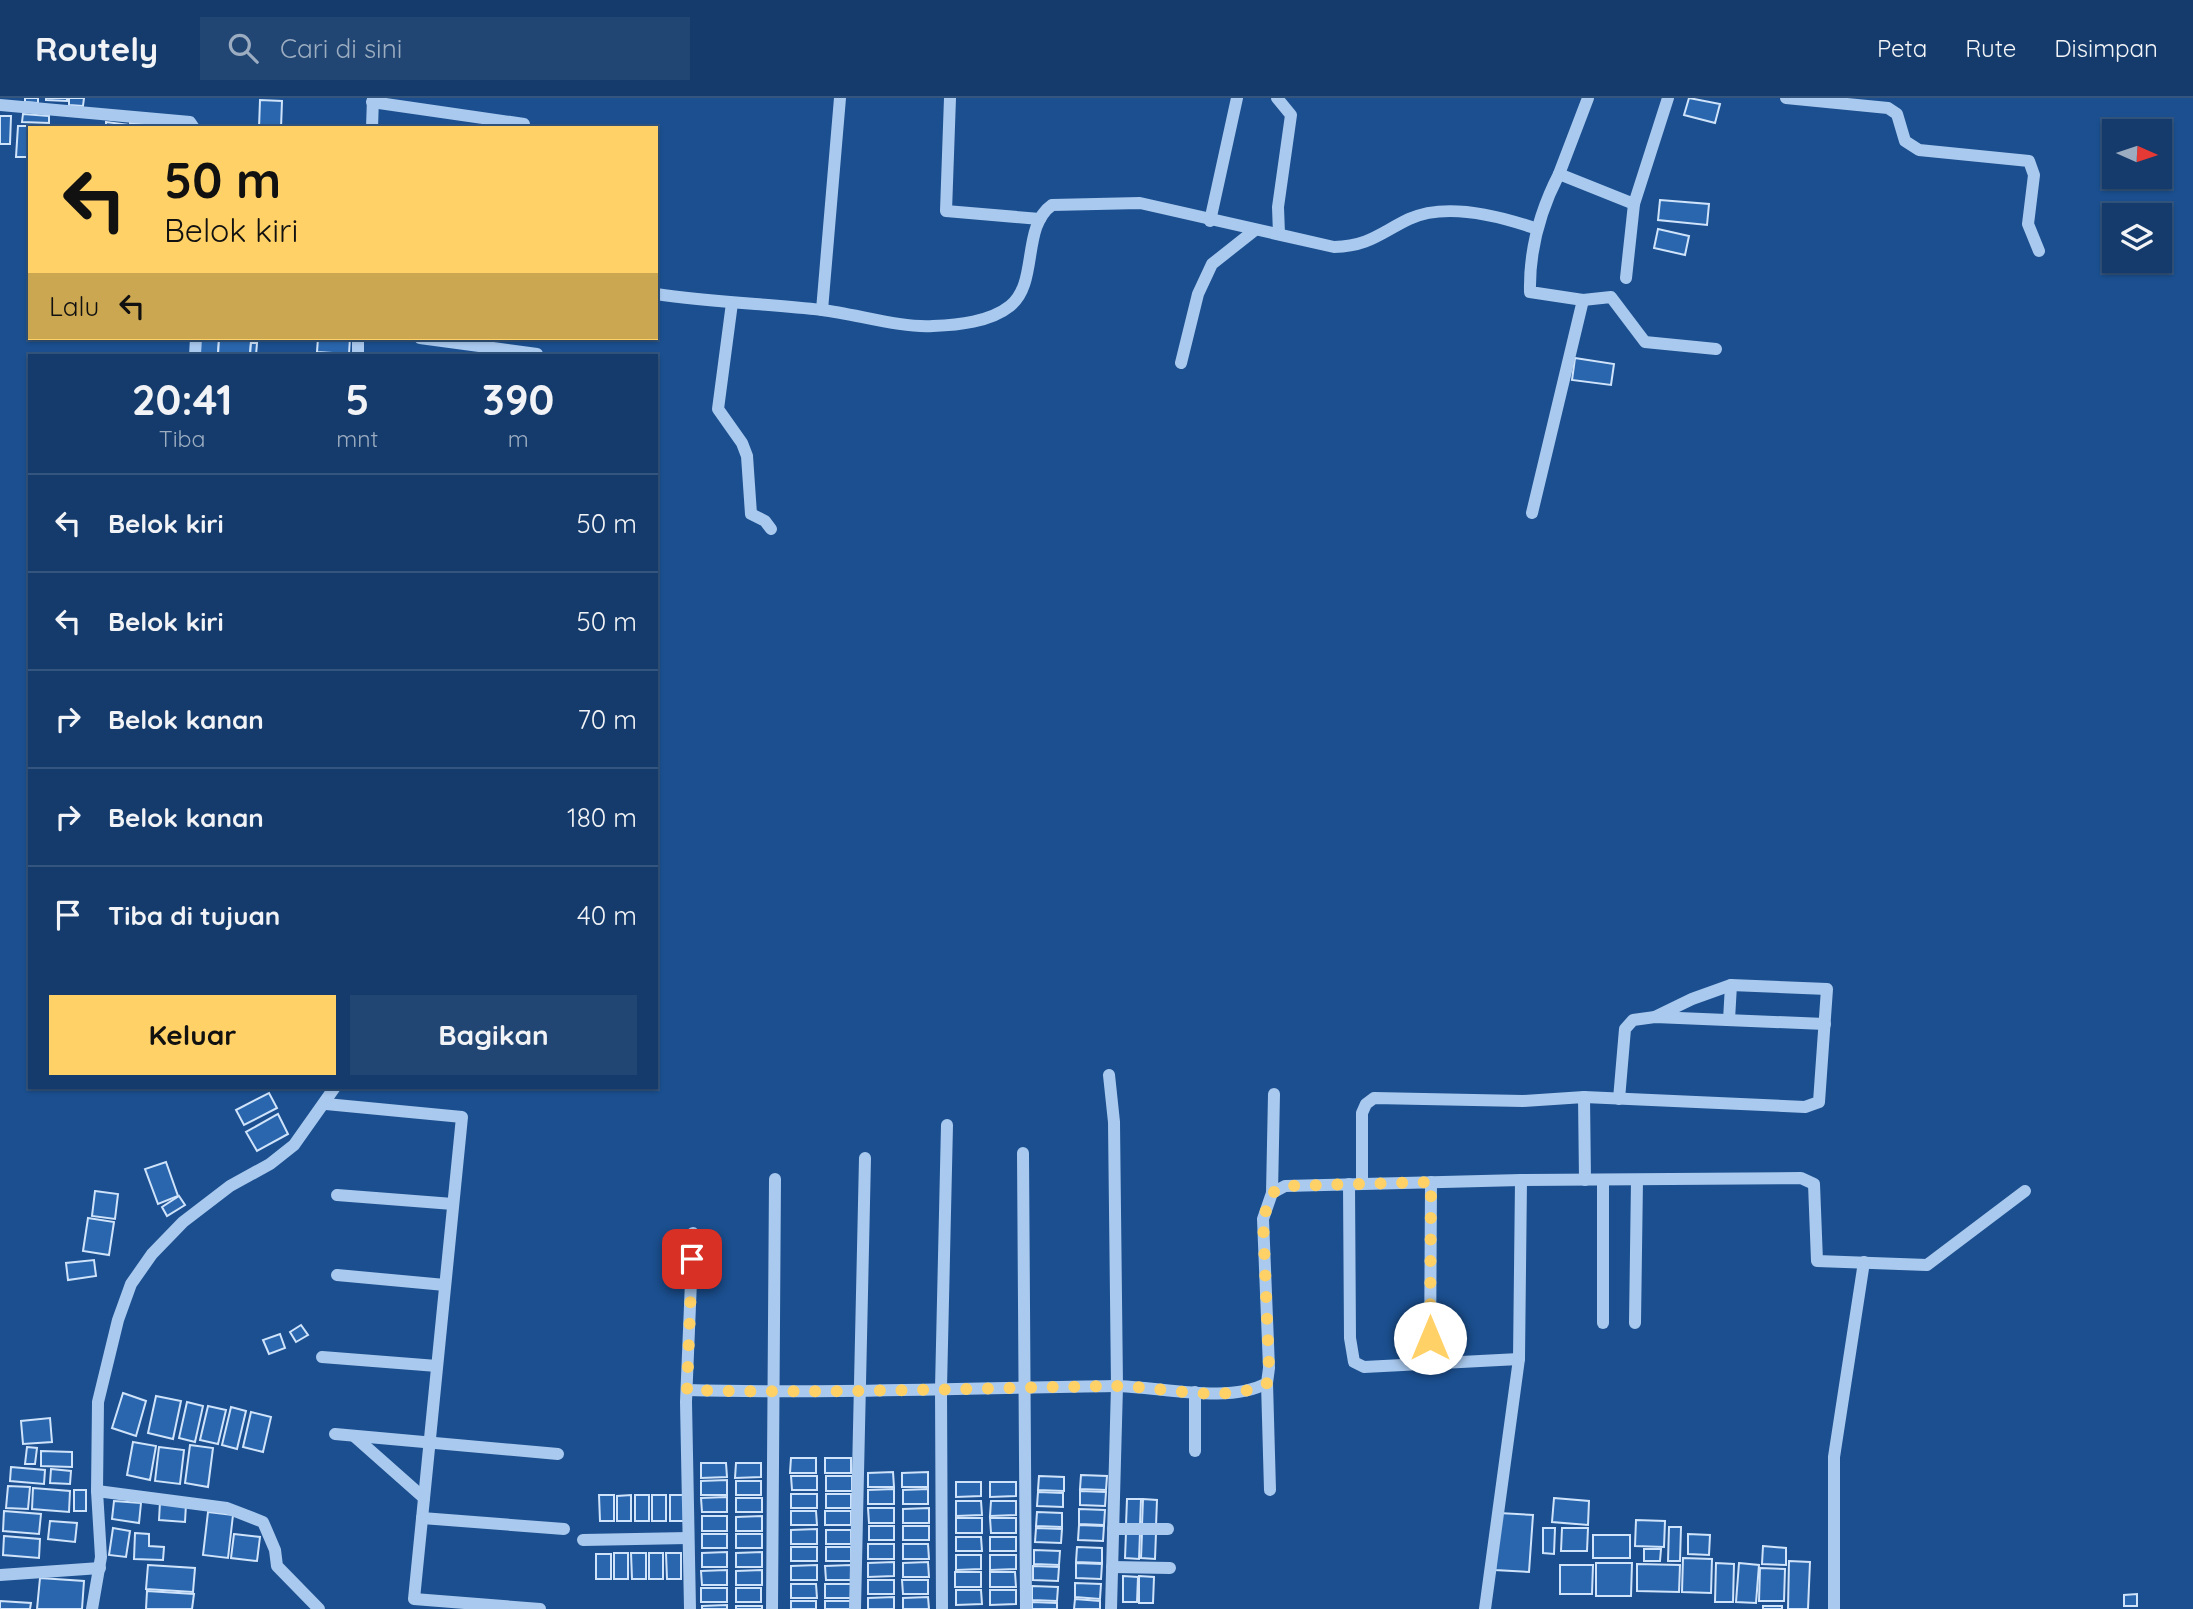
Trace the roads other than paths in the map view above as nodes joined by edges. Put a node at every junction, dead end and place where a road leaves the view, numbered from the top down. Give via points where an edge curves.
1 (840, 98) edge
2 (950, 98) edge
3 (1237, 98) edge
4 (1277, 98) edge
5 (1588, 98) edge
6 (1668, 98) edge
7 (1786, 98) edge
8 (372, 100) edge
9 (0, 104) edge
10 (524, 124) dead end
11 (193, 126) edge
12 (372, 126) edge
13 (1559, 174) junction
14 (1634, 204) junction
15 (1040, 219) junction
16 (1210, 220) junction
17 (1537, 229) junction
18 (1255, 230) junction
19 (1279, 234) junction
20 (2039, 251) dead end
21 (1626, 278) dead end
22 (658, 294) edge
23 (1583, 300) junction
24 (732, 303) junction
25 (822, 310) junction
26 (435, 340) edge
27 (1716, 349) dead end
28 (537, 354) edge
29 (1181, 363) dead end
30 (1532, 513) dead end
31 (771, 529) dead end
32 (1731, 985) junction
33 (1655, 1017) junction
34 (1729, 1020) junction
35 (1825, 1024) junction
36 (1110, 1075) dead end
37 (334, 1089) edge
38 (1274, 1094) dead end
39 (1584, 1097) junction
40 (1619, 1099) junction
41 (326, 1104) junction
42 (947, 1125) dead end
43 (1023, 1153) dead end
44 (865, 1158) dead end
45 (775, 1179) dead end
46 (1521, 1180) junction
47 (1585, 1180) junction
48 (1603, 1180) junction
49 (1637, 1180) junction
50 (1431, 1182) junction
51 (1355, 1184) junction
52 (2025, 1191) dead end
53 (1272, 1193) junction
54 (338, 1195) dead end
55 (453, 1205) junction
56 (693, 1233) dead end
57 (1864, 1262) junction
58 (337, 1275) dead end
59 (445, 1285) junction
60 (1603, 1323) dead end
61 (1635, 1323) dead end
62 (322, 1357) dead end
63 (1519, 1359) junction
64 (1430, 1364) junction
65 (437, 1366) junction
66 (1267, 1383) junction
67 (1117, 1386) junction
68 (941, 1388) junction
69 (860, 1389) junction
70 (1024, 1389) junction
71 (687, 1390) junction
72 (774, 1392) junction
73 (1195, 1392) junction
74 (335, 1434) dead end
75 (354, 1436) junction
76 (429, 1443) junction
77 (1195, 1451) dead end
78 (558, 1454) dead end
79 (1270, 1490) dead end
80 (97, 1491) junction
81 (424, 1498) junction
82 (422, 1518) junction
83 (564, 1529) dead end
84 (1113, 1529) junction
85 (1168, 1529) dead end
86 (688, 1538) junction
87 (583, 1540) dead end
88 (1112, 1567) junction
89 (100, 1568) junction
90 (1170, 1568) dead end
91 (0, 1575) edge
92 (92, 1609) edge
93 (319, 1609) edge
94 (540, 1609) edge
95 (690, 1609) edge
96 (772, 1609) edge
97 (855, 1609) edge
98 (942, 1609) edge
99 (1026, 1609) edge
100 (1111, 1609) edge
101 (1485, 1609) edge
102 (1834, 1609) edge

1 - 25 street
2 - 15 street via 946,211
3 - 16 street
4 - 19 street via 1291,115 1279,195
5 - 13 street
6 - 14 street
7 - 20 street via 1888,108 1897,114 1905,141 1919,150 2029,161 2034,175 2028,224
8 - 10 street
8 - 12 street
9 - 11 street via 190,122
13 - 14 street
13 - 17 street
14 - 21 street
15 - 16 street via 1052,205 1100,202 1140,203
15 - 25 street via 1020,292 997,316 930,327
16 - 18 street
17 - 19 street via 1496,215 1444,213 1416,217 1359,246 1334,247
17 - 23 street via 1530,292
18 - 19 street
18 - 29 street via 1212,264 1198,294
22 - 24 street
23 - 27 street via 1611,297 1645,342
23 - 30 street
24 - 25 street
24 - 31 street via 718,409 747,456 751,514
26 - 28 street
32 - 33 street
32 - 34 street
32 - 35 street via 1826,989
33 - 34 street
33 - 40 street via 1633,1020 1625,1029
34 - 35 street
35 - 40 street via 1822,1096 1812,1107
36 - 67 street
37 - 41 street
38 - 53 street
39 - 40 street
39 - 47 street
39 - 51 street via 1523,1101 1374,1098 1362,1113
41 - 55 street via 461,1117
41 - 80 street via 295,1145 183,1222 131,1283 98,1402
42 - 68 street
43 - 70 street
44 - 69 street
45 - 72 street
46 - 47 street
46 - 50 street
46 - 63 street
47 - 48 street
48 - 49 street
48 - 60 street
49 - 57 street via 1801,1178 1814,1184 1818,1261
49 - 61 street
50 - 51 street
50 - 64 street
51 - 53 street via 1285,1186
51 - 64 street via 1352,1356 1364,1367
52 - 57 street via 1927,1265
53 - 66 street via 1263,1219
54 - 55 street
55 - 59 street
56 - 71 street
57 - 102 street via 1834,1457
58 - 59 street
59 - 65 street
62 - 65 street
63 - 64 street
63 - 101 street
65 - 76 street
66 - 73 street via 1256,1389
66 - 79 street
67 - 70 street
67 - 73 street
67 - 84 street
68 - 69 street
68 - 70 street
68 - 98 street
69 - 72 street
69 - 97 street
70 - 99 street
71 - 72 street
71 - 86 street
72 - 96 street
73 - 77 street
74 - 75 street
75 - 76 street
75 - 81 street
76 - 78 street
76 - 81 street
80 - 89 street
80 - 93 street via 227,1508 263,1522 277,1566
81 - 82 street
82 - 83 street
82 - 94 street via 414,1599
84 - 85 street
84 - 88 street
86 - 87 street
86 - 95 street
88 - 90 street
88 - 100 street
89 - 91 street
89 - 92 street

